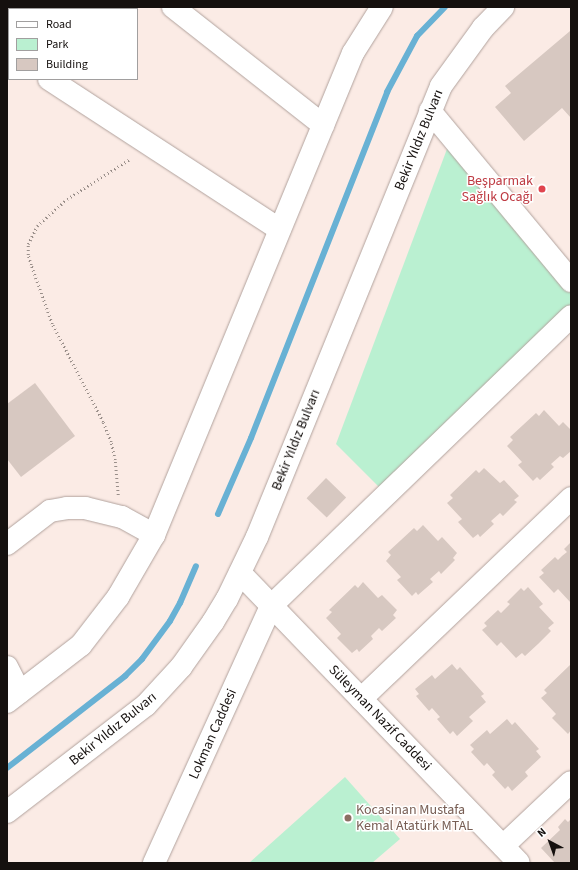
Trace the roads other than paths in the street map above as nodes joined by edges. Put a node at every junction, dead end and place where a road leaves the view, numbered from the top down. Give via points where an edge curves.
1 (173, 7) edge
2 (382, 7) edge
3 (503, 7) edge
4 (51, 80) edge
5 (430, 111) junction
6 (323, 125) junction
7 (280, 229) junction
8 (571, 281) edge
9 (571, 316) edge
10 (571, 498) edge
11 (154, 535) junction
12 (7, 544) edge
13 (240, 573) junction
14 (271, 606) junction
15 (7, 667) edge
16 (14, 697) edge
17 (361, 699) junction
18 (571, 782) edge
19 (7, 812) edge
20 (503, 846) junction
21 (154, 863) edge
22 (519, 863) edge

1 - 6 street
2 - 6 street via 353,52
3 - 5 street, Bekir Yıldız Bulvarı via 460,58 441,86
4 - 7 street
5 - 8 street
5 - 13 street, Bekir Yıldız Bulvarı via 257,537
6 - 7 street
7 - 11 street
9 - 14 street
10 - 17 street
11 - 12 street via 117,516 85,508 67,508 50,511
11 - 16 street via 118,597 81,645
13 - 14 street, Süleyman Nazif Caddesi
13 - 19 street, Bekir Yıldız Bulvarı via 213,622 181,667 146,705
14 - 17 street, Süleyman Nazif Caddesi
14 - 21 street, Lokman Caddesi
15 - 16 street
17 - 20 street, Süleyman Nazif Caddesi
18 - 20 street
20 - 22 street, Süleyman Nazif Caddesi

